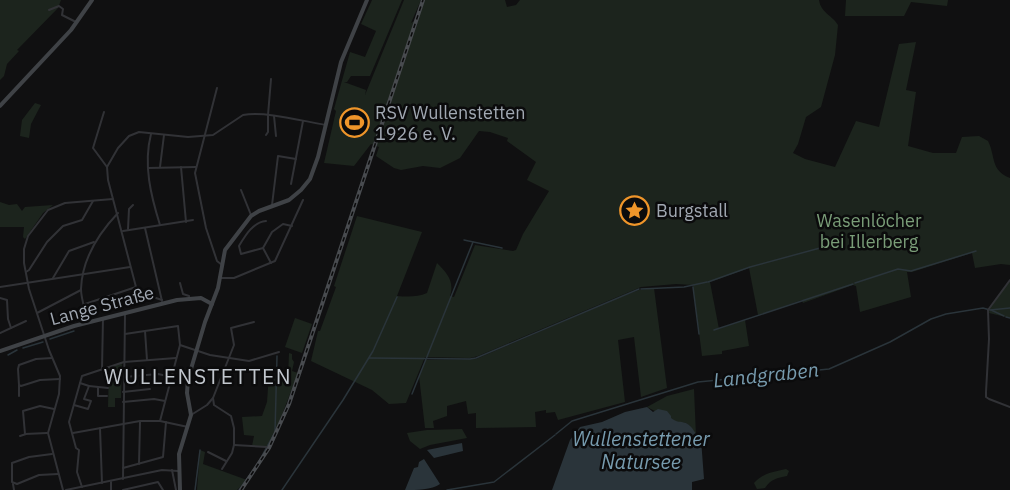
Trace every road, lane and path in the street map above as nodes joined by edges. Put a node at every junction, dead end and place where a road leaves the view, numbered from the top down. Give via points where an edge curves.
1 (92, 0) edge
2 (367, 0) edge
3 (49, 10) dead end
4 (76, 22) junction
5 (271, 79) dead end
6 (217, 88) dead end
7 (0, 105) edge
8 (104, 112) dead end
9 (267, 115) junction
10 (274, 116) junction
11 (303, 122) junction
12 (326, 125) junction
13 (151, 133) junction
14 (267, 134) dead end
15 (164, 135) junction
16 (276, 136) dead end
17 (203, 137) junction
18 (296, 159) junction
19 (181, 166) junction
20 (107, 167) junction
21 (160, 167) junction
22 (196, 167) junction
23 (148, 168) junction
24 (291, 184) dead end
25 (241, 190) dead end
26 (113, 199) junction
27 (303, 200) dead end
28 (93, 201) junction
29 (133, 205) dead end
30 (272, 206) junction
31 (118, 213) junction
32 (251, 216) junction
33 (193, 220) dead end
34 (266, 221) dead end
35 (186, 222) junction
36 (160, 225) junction
37 (292, 226) junction
38 (145, 228) junction
39 (128, 229) junction
40 (123, 231) junction
41 (94, 242) junction
42 (263, 248) junction
43 (271, 263) junction
44 (222, 265) junction
45 (130, 267) junction
46 (25, 272) junction
47 (84, 274) junction
48 (52, 278) junction
49 (220, 278) junction
50 (1010, 280) edge
51 (27, 282) junction
52 (180, 283) dead end
53 (0, 287) edge
54 (136, 287) junction
55 (81, 290) junction
56 (0, 298) edge
57 (189, 299) junction
58 (163, 302) junction
59 (212, 304) junction
60 (84, 305) junction
61 (37, 313) junction
62 (125, 313) junction
63 (103, 318) junction
64 (26, 321) dead end
65 (88, 322) junction
66 (254, 322) dead end
67 (11, 328) junction
68 (145, 331) junction
69 (0, 333) edge
70 (125, 334) junction
71 (44, 336) junction
72 (180, 345) junction
73 (196, 350) junction
74 (0, 351) edge
75 (279, 352) dead end
76 (52, 358) junction
77 (176, 358) junction
78 (228, 358) junction
79 (147, 360) junction
80 (124, 362) junction
81 (102, 369) junction
82 (124, 377) junction
83 (172, 377) junction
84 (60, 379) junction
85 (80, 383) junction
86 (19, 385) junction
87 (89, 386) junction
88 (98, 388) junction
89 (108, 388) dead end
90 (150, 389) dead end
91 (123, 392) junction
92 (19, 396) dead end
93 (107, 396) dead end
94 (213, 398) junction
95 (165, 401) junction
96 (123, 402) junction
97 (74, 405) junction
98 (1010, 407) edge
99 (54, 409) junction
100 (191, 415) junction
101 (140, 421) junction
102 (160, 421) junction
103 (166, 422) junction
104 (123, 423) junction
105 (188, 427) junction
106 (100, 428) junction
107 (48, 433) junction
108 (26, 434) junction
109 (72, 434) junction
110 (20, 436) dead end
111 (234, 445) junction
112 (267, 447) dead end
113 (208, 452) dead end
114 (52, 454) junction
115 (226, 461) junction
116 (139, 464) junction
117 (123, 468) junction
118 (222, 469) dead end
119 (172, 470) junction
120 (178, 471) junction
121 (58, 474) junction
122 (123, 479) junction
123 (111, 482) junction
124 (102, 483) junction
125 (13, 484) junction
126 (82, 487) junction
127 (14, 490) edge
128 (65, 490) edge
129 (111, 490) edge
130 (123, 490) edge
131 (163, 490) edge
132 (178, 490) edge

1 - 4 main road
2 - 12 main road via 345,50
3 - 4 street via 59,6 63,15
4 - 7 main road
5 - 9 street
6 - 17 street
8 - 20 street via 93,148
9 - 10 street
9 - 14 street
9 - 17 street via 243,115 219,133
10 - 11 street
10 - 16 street
11 - 12 street
11 - 18 street
12 - 30 main road via 310,179 289,200
13 - 15 street
13 - 20 street via 129,136
13 - 23 street
15 - 17 street
15 - 21 street
17 - 22 street
18 - 24 street
18 - 30 street via 278,156
19 - 21 street
19 - 22 street
19 - 35 street
20 - 26 street
21 - 23 street
22 - 44 street via 206,228 217,261
23 - 36 street
25 - 32 street
26 - 28 street
26 - 31 street
27 - 37 street
28 - 46 street via 82,220 63,226
28 - 46 street via 65,203 48,210 26,242
29 - 39 street via 129,209
30 - 32 main road
31 - 40 street
31 - 41 street
32 - 44 main road via 227,246
33 - 35 street
34 - 42 street via 253,227 239,246 243,254
35 - 36 street
36 - 38 street
37 - 42 street via 283,224 272,232
37 - 43 street via 278,257
38 - 39 street
38 - 58 street
39 - 40 street
40 - 45 street
41 - 47 street
41 - 48 street via 69,251
42 - 43 street
43 - 49 street via 234,278
44 - 49 main road
45 - 47 street
45 - 54 street
46 - 51 street
47 - 48 street
47 - 55 street
48 - 51 street
49 - 59 main road
50 - 98 street via 989,309 986,397
51 - 53 street
51 - 61 street
52 - 57 street
54 - 58 street
54 - 60 street
55 - 60 street
55 - 61 street
56 - 67 street via 8,300
57 - 58 main road, Lange Straße
57 - 59 main road, Lange Straße
58 - 62 main road, Lange Straße
59 - 73 main road
60 - 65 street
61 - 71 street
62 - 63 main road, Lange Straße
62 - 70 street
63 - 65 main road, Lange Straße
63 - 81 street
64 - 67 street
65 - 71 main road, Lange Straße
66 - 78 street via 231,328 234,345
67 - 69 street
68 - 70 street
68 - 72 street via 178,326
68 - 79 street
70 - 80 street
71 - 74 main road, Lange Straße
71 - 76 street
72 - 73 street
72 - 77 street
73 - 78 street
73 - 100 main road via 187,387
75 - 78 street via 254,361
76 - 84 street
76 - 86 street via 19,365
77 - 79 street
77 - 83 street
78 - 94 street
79 - 80 street
80 - 81 street
80 - 82 street
81 - 85 street via 82,376
82 - 83 street
82 - 91 street
83 - 95 street
84 - 86 street
84 - 99 street
85 - 87 street
85 - 97 street
86 - 92 street
87 - 88 street
87 - 97 street via 84,399 91,401 88,409
88 - 89 street
88 - 93 street via 98,396
90 - 91 street
91 - 96 street
94 - 100 street
94 - 111 street via 214,405 232,418
95 - 96 street
95 - 102 street
96 - 104 street
97 - 109 street via 69,422
99 - 107 street
99 - 108 street via 40,406 25,410
100 - 105 main road
101 - 102 street
101 - 104 street
101 - 116 street
102 - 103 street
103 - 105 street
103 - 116 street via 163,457
104 - 106 street
104 - 117 street
105 - 120 main road
106 - 109 street
106 - 124 street
107 - 108 street
107 - 114 street
108 - 110 street
109 - 126 street via 79,450 77,472
111 - 112 street
111 - 115 street
113 - 115 street
114 - 121 street
114 - 125 street via 12,464
115 - 118 street
116 - 117 street
117 - 122 street
119 - 120 street
119 - 122 street
119 - 132 street
120 - 132 main road
121 - 125 street via 39,475
121 - 128 street
122 - 123 street
123 - 124 street
123 - 129 street
124 - 126 street
125 - 127 street
126 - 128 street
130 - 131 street via 158,482

